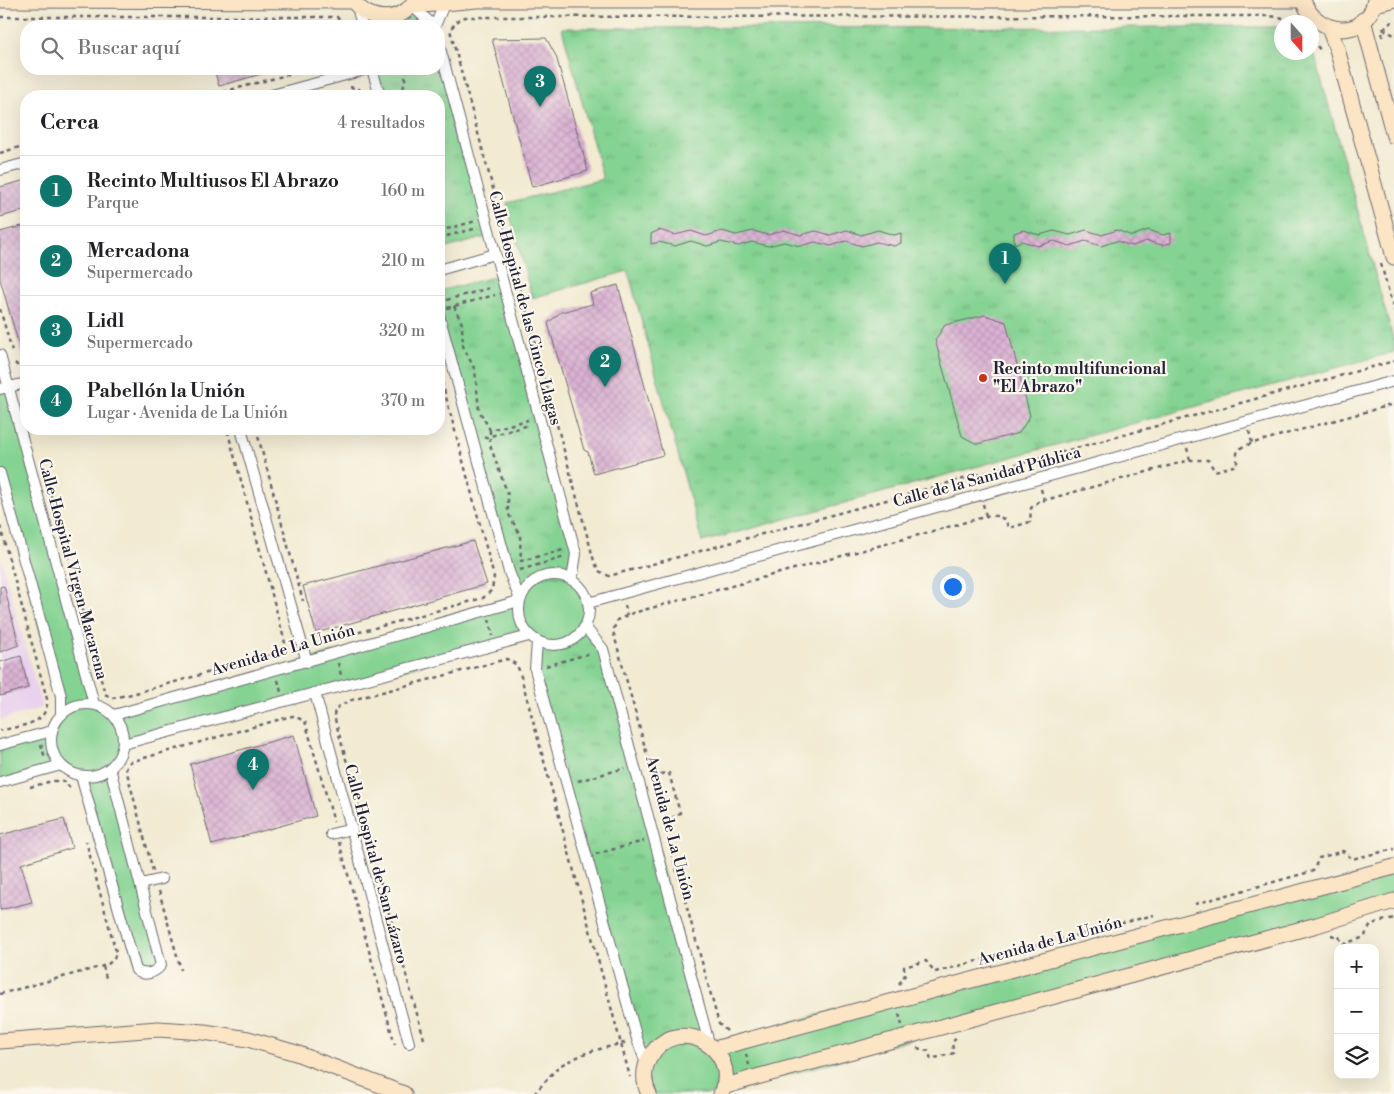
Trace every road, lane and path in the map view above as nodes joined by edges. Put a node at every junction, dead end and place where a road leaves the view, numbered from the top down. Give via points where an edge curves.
1 (0, 0) edge
2 (1303, 0) edge
3 (1393, 0) edge
4 (354, 2) edge
5 (445, 2) junction
6 (1375, 2) edge
7 (414, 3) edge
8 (0, 17) edge
9 (1274, 17) edge
10 (339, 20) edge
11 (360, 20) edge
12 (429, 20) edge
13 (437, 20) edge
14 (1364, 20) junction
15 (1394, 20) edge
16 (1329, 28) junction
17 (1383, 29) junction
18 (1394, 35) edge
19 (1368, 40) junction
20 (1319, 49) edge
21 (1337, 49) junction
22 (445, 66) edge
23 (287, 75) edge
24 (346, 75) edge
25 (374, 75) edge
26 (406, 75) edge
27 (344, 88) dead end
28 (230, 90) edge
29 (290, 90) edge
30 (360, 90) edge
31 (378, 90) edge
32 (403, 90) edge
33 (1394, 136) edge
34 (20, 148) edge
35 (0, 153) edge
36 (20, 165) edge
37 (0, 170) edge
38 (478, 220) dead end
39 (502, 222) junction
40 (488, 225) junction
41 (445, 229) edge
42 (445, 236) edge
43 (496, 254) junction
44 (1394, 257) edge
45 (445, 268) edge
46 (518, 280) junction
47 (504, 284) junction
48 (499, 294) dead end
49 (445, 300) edge
50 (454, 306) junction
51 (0, 309) edge
52 (445, 310) edge
53 (445, 328) edge
54 (0, 355) edge
55 (1394, 361) edge
56 (20, 369) edge
57 (1394, 382) edge
58 (20, 384) edge
59 (4, 388) edge
60 (445, 393) edge
61 (1394, 404) edge
62 (555, 418) junction
63 (537, 420) junction
64 (490, 430) junction
65 (229, 435) edge
66 (243, 435) edge
67 (258, 435) edge
68 (490, 436) junction
69 (473, 440) junction
70 (459, 444) junction
71 (0, 473) edge
72 (45, 474) dead end
73 (0, 526) edge
74 (566, 550) dead end
75 (591, 550) junction
76 (66, 552) junction
77 (576, 554) junction
78 (54, 555) junction
79 (25, 563) junction
80 (11, 567) junction
81 (509, 572) junction
82 (494, 577) junction
83 (572, 580) junction
84 (482, 598) junction
85 (520, 600) junction
86 (588, 603) junction
87 (305, 608) dead end
88 (486, 611) junction
89 (586, 627) junction
90 (312, 632) dead end
91 (533, 639) junction
92 (331, 640) junction
93 (496, 645) junction
94 (617, 646) junction
95 (604, 650) junction
96 (336, 654) junction
97 (271, 656) junction
98 (307, 662) junction
99 (535, 669) junction
100 (276, 671) junction
101 (520, 673) junction
102 (102, 684) junction
103 (344, 685) junction
104 (89, 688) junction
105 (315, 693) junction
106 (61, 696) junction
107 (122, 697) junction
108 (48, 699) junction
109 (348, 700) junction
110 (284, 701) junction
111 (94, 704) junction
112 (126, 712) junction
113 (61, 714) junction
114 (114, 715) junction
115 (288, 718) junction
116 (35, 721) junction
117 (0, 731) edge
118 (52, 731) junction
119 (39, 735) junction
120 (123, 744) junction
121 (0, 745) edge
122 (649, 762) junction
123 (61, 764) junction
124 (635, 766) junction
125 (48, 768) junction
126 (110, 768) junction
127 (81, 776) junction
128 (128, 779) junction
129 (52, 781) junction
130 (0, 782) edge
131 (114, 783) junction
132 (567, 784) junction
133 (26, 788) dead end
134 (552, 788) junction
135 (85, 791) junction
136 (352, 829) junction
137 (334, 833) junction
138 (668, 834) junction
139 (655, 838) junction
140 (86, 839) dead end
141 (1394, 849) edge
142 (586, 856) junction
143 (1363, 857) junction
144 (572, 861) junction
145 (1394, 867) edge
146 (1304, 874) junction
147 (1368, 874) junction
148 (159, 880) junction
149 (141, 884) junction
150 (1308, 890) junction
151 (1394, 901) edge
152 (1194, 905) dead end
153 (1377, 906) junction
154 (1157, 915) dead end
155 (1380, 921) dead end
156 (103, 966) junction
157 (949, 969) junction
158 (181, 970) dead end
159 (106, 978) dead end
160 (954, 984) junction
161 (0, 994) edge
162 (896, 1002) junction
163 (742, 1035) junction
164 (905, 1036) junction
165 (424, 1038) dead end
166 (0, 1041) edge
167 (409, 1043) dead end
168 (395, 1045) dead end
169 (620, 1045) junction
170 (712, 1046) junction
171 (646, 1063) junction
172 (753, 1078) junction
173 (631, 1084) dead end
174 (722, 1091) edge
175 (404, 1094) edge
176 (534, 1094) edge
177 (649, 1094) edge

1 - 4 main road
2 - 5 main road
2 - 16 main road via 1312,18
3 - 6 main road
4 - 7 main road via 365,13 385,18 400,14
4 - 11 street
5 - 7 main road
5 - 13 street
6 - 14 main road
7 - 12 street
8 - 10 path
9 - 39 path via 465,17 450,30 451,39
14 - 16 main road via 1347,28
14 - 19 main road
15 - 17 path
16 - 21 main road
17 - 18 path
17 - 19 path via 1382,36
19 - 33 main road
20 - 21 path via 1322,53
21 - 44 main road
22 - 40 street, Calle Hospital de las Cinco Llagas
23 - 28 path
24 - 29 street
25 - 31 street
26 - 32 path
27 - 30 path
34 - 35 path
36 - 37 street
38 - 41 path
39 - 40 path
39 - 46 path
40 - 42 path
40 - 43 street, Calle Hospital de las Cinco Llagas
43 - 45 street
43 - 47 street, Calle Hospital de las Cinco Llagas
46 - 47 path
46 - 62 path
47 - 49 path
47 - 63 street, Calle Hospital de las Cinco Llagas
48 - 50 path
50 - 52 path
50 - 64 path via 462,324 463,346 475,370 480,410
51 - 56 path via 15,363
53 - 69 street
54 - 59 street, Calle Hospital Virgen Macarena
55 - 75 path via 609,576 599,571
57 - 86 street, Calle de la Sanidad Pública
58 - 59 street
59 - 78 street, Calle Hospital Virgen Macarena
60 - 70 path
61 - 94 path via 1252,443 1237,453 1237,465 1215,471 1208,460 1190,460 1038,502 1030,508 1030,522 1008,528 998,515 988,516 633,613 617,620 613,631
62 - 63 path
62 - 75 path
63 - 64 path
63 - 68 path
63 - 77 street, Calle Hospital de las Cinco Llagas
64 - 68 path
65 - 97 path via 285,643 283,649
66 - 98 street
67 - 87 path
68 - 69 path
68 - 74 path via 494,458 508,495 508,513 520,535 521,561
69 - 70 path
69 - 81 street
70 - 82 path
71 - 79 street
72 - 76 path
73 - 80 path
75 - 77 path
76 - 78 path
76 - 102 path
77 - 81 path
77 - 83 street, Calle Hospital de las Cinco Llagas
78 - 104 street, Calle Hospital Virgen Macarena
79 - 80 path
79 - 106 street
80 - 108 path
81 - 82 path
81 - 85 street
82 - 84 path via 492,590
83 - 85 street via 562,575 541,577 531,583
83 - 86 street via 581,587
84 - 88 path
84 - 92 path
85 - 88 street, Avenida de La Unión
85 - 91 street via 520,620
86 - 89 street
88 - 93 path
88 - 96 street, Avenida de La Unión
89 - 91 street via 579,636 559,646
89 - 95 street, Avenida de La Unión
90 - 92 path via 313,637
91 - 93 street
91 - 99 street
92 - 96 path
93 - 103 street
94 - 95 path
94 - 122 path
95 - 99 path
95 - 124 street, Avenida de La Unión
96 - 98 street, Avenida de La Unión
96 - 103 path
97 - 100 path
97 - 107 path
98 - 100 street, Avenida de La Unión
99 - 101 path
99 - 132 street
100 - 110 path
100 - 112 street, Avenida de La Unión
101 - 109 path via 517,665 500,659
101 - 134 path
102 - 104 path
102 - 107 path via 105,694 112,698
103 - 105 street
103 - 109 path
104 - 111 street, Calle Hospital Virgen Macarena
105 - 110 street
105 - 136 street, Calle Hospital de San Lázaro
106 - 108 path
106 - 113 street
107 - 112 path
108 - 116 path via 44,717
109 - 165 path via 335,709 336,721
110 - 115 path
110 - 120 street
111 - 113 street via 82,704
111 - 114 street
112 - 114 street, Avenida de La Unión
113 - 118 street
114 - 120 street via 123,734
115 - 128 path via 139,758 130,762 126,769
115 - 137 path via 293,716 306,721
116 - 117 path
116 - 119 path
118 - 119 street
118 - 123 street via 53,752
119 - 121 street
119 - 125 path
120 - 126 street via 117,761
122 - 124 path
122 - 138 path via 652,771 669,773 680,813 667,825
123 - 125 street
123 - 127 street
124 - 132 path
124 - 139 street, Avenida de La Unión
125 - 129 path
125 - 130 street
126 - 127 street via 102,773
126 - 131 street
127 - 135 street
128 - 131 path
128 - 148 path
129 - 133 path
129 - 135 path via 64,781 74,794
131 - 149 street
132 - 134 path
132 - 142 street
134 - 144 path
135 - 149 street via 136,970 144,974 157,970 161,964
136 - 137 street
136 - 167 street, Calle Hospital de San Lázaro
137 - 168 path
138 - 139 path
138 - 163 path via 719,1024 727,1031
139 - 142 path
139 - 170 street, Avenida de La Unión
140 - 156 path via 116,952 110,963
141 - 143 path
142 - 144 path
142 - 171 street
143 - 146 path via 1352,859 1343,851 1319,858 1313,871
143 - 147 path
144 - 169 path
145 - 147 main road, Avenida de La Unión
146 - 150 path
146 - 152 path
147 - 150 main road, Avenida de La Unión
148 - 149 street
148 - 158 path
150 - 160 main road, Avenida de La Unión
151 - 153 main road
153 - 155 path
153 - 164 main road
154 - 157 path
156 - 159 path
156 - 161 path
157 - 160 path
157 - 162 path via 935,972 926,962 904,967 902,983 892,986
160 - 162 main road, Avenida de La Unión
162 - 163 main road, Avenida de La Unión
162 - 164 path
163 - 170 main road, Avenida de La Unión
163 - 172 path
164 - 172 main road
166 - 175 main road via 158,1029 204,1032 248,1039 296,1052
169 - 173 path
169 - 176 path via 588,1052 559,1066
170 - 171 main road via 695,1037 680,1036 665,1040
170 - 174 main road via 724,1063
171 - 177 main road via 644,1077
172 - 174 main road

